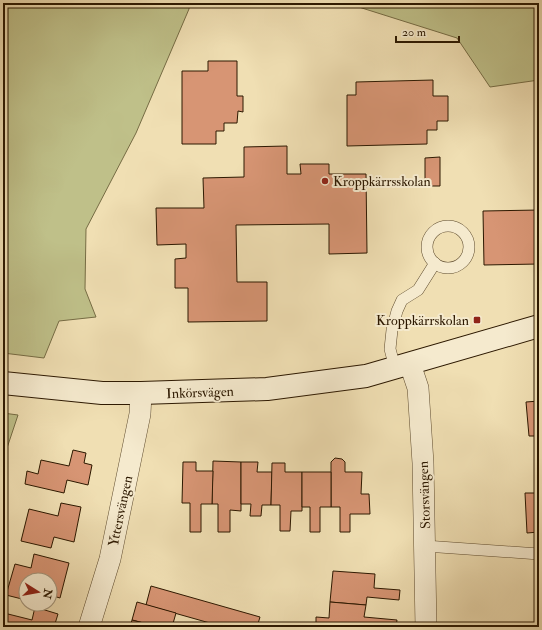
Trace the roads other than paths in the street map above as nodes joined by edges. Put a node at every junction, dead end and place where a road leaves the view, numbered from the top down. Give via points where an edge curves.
1 (435, 263) dead end
2 (539, 326) edge
3 (403, 366) junction
4 (3, 383) edge
5 (141, 393) junction
6 (425, 546) junction
7 (539, 554) edge
8 (89, 627) edge
9 (426, 627) edge

1 - 3 lane via 418,290 402,300 397,311 390,349
2 - 3 street, Inkörsvägen
3 - 5 street, Inkörsvägen via 366,376 267,389
3 - 6 street, Storsvängen via 418,388
4 - 5 street, Inkörsvägen via 102,393
5 - 8 street, Yttersvängen via 140,414 110,559
6 - 7 lane
6 - 9 street, Storsvängen

